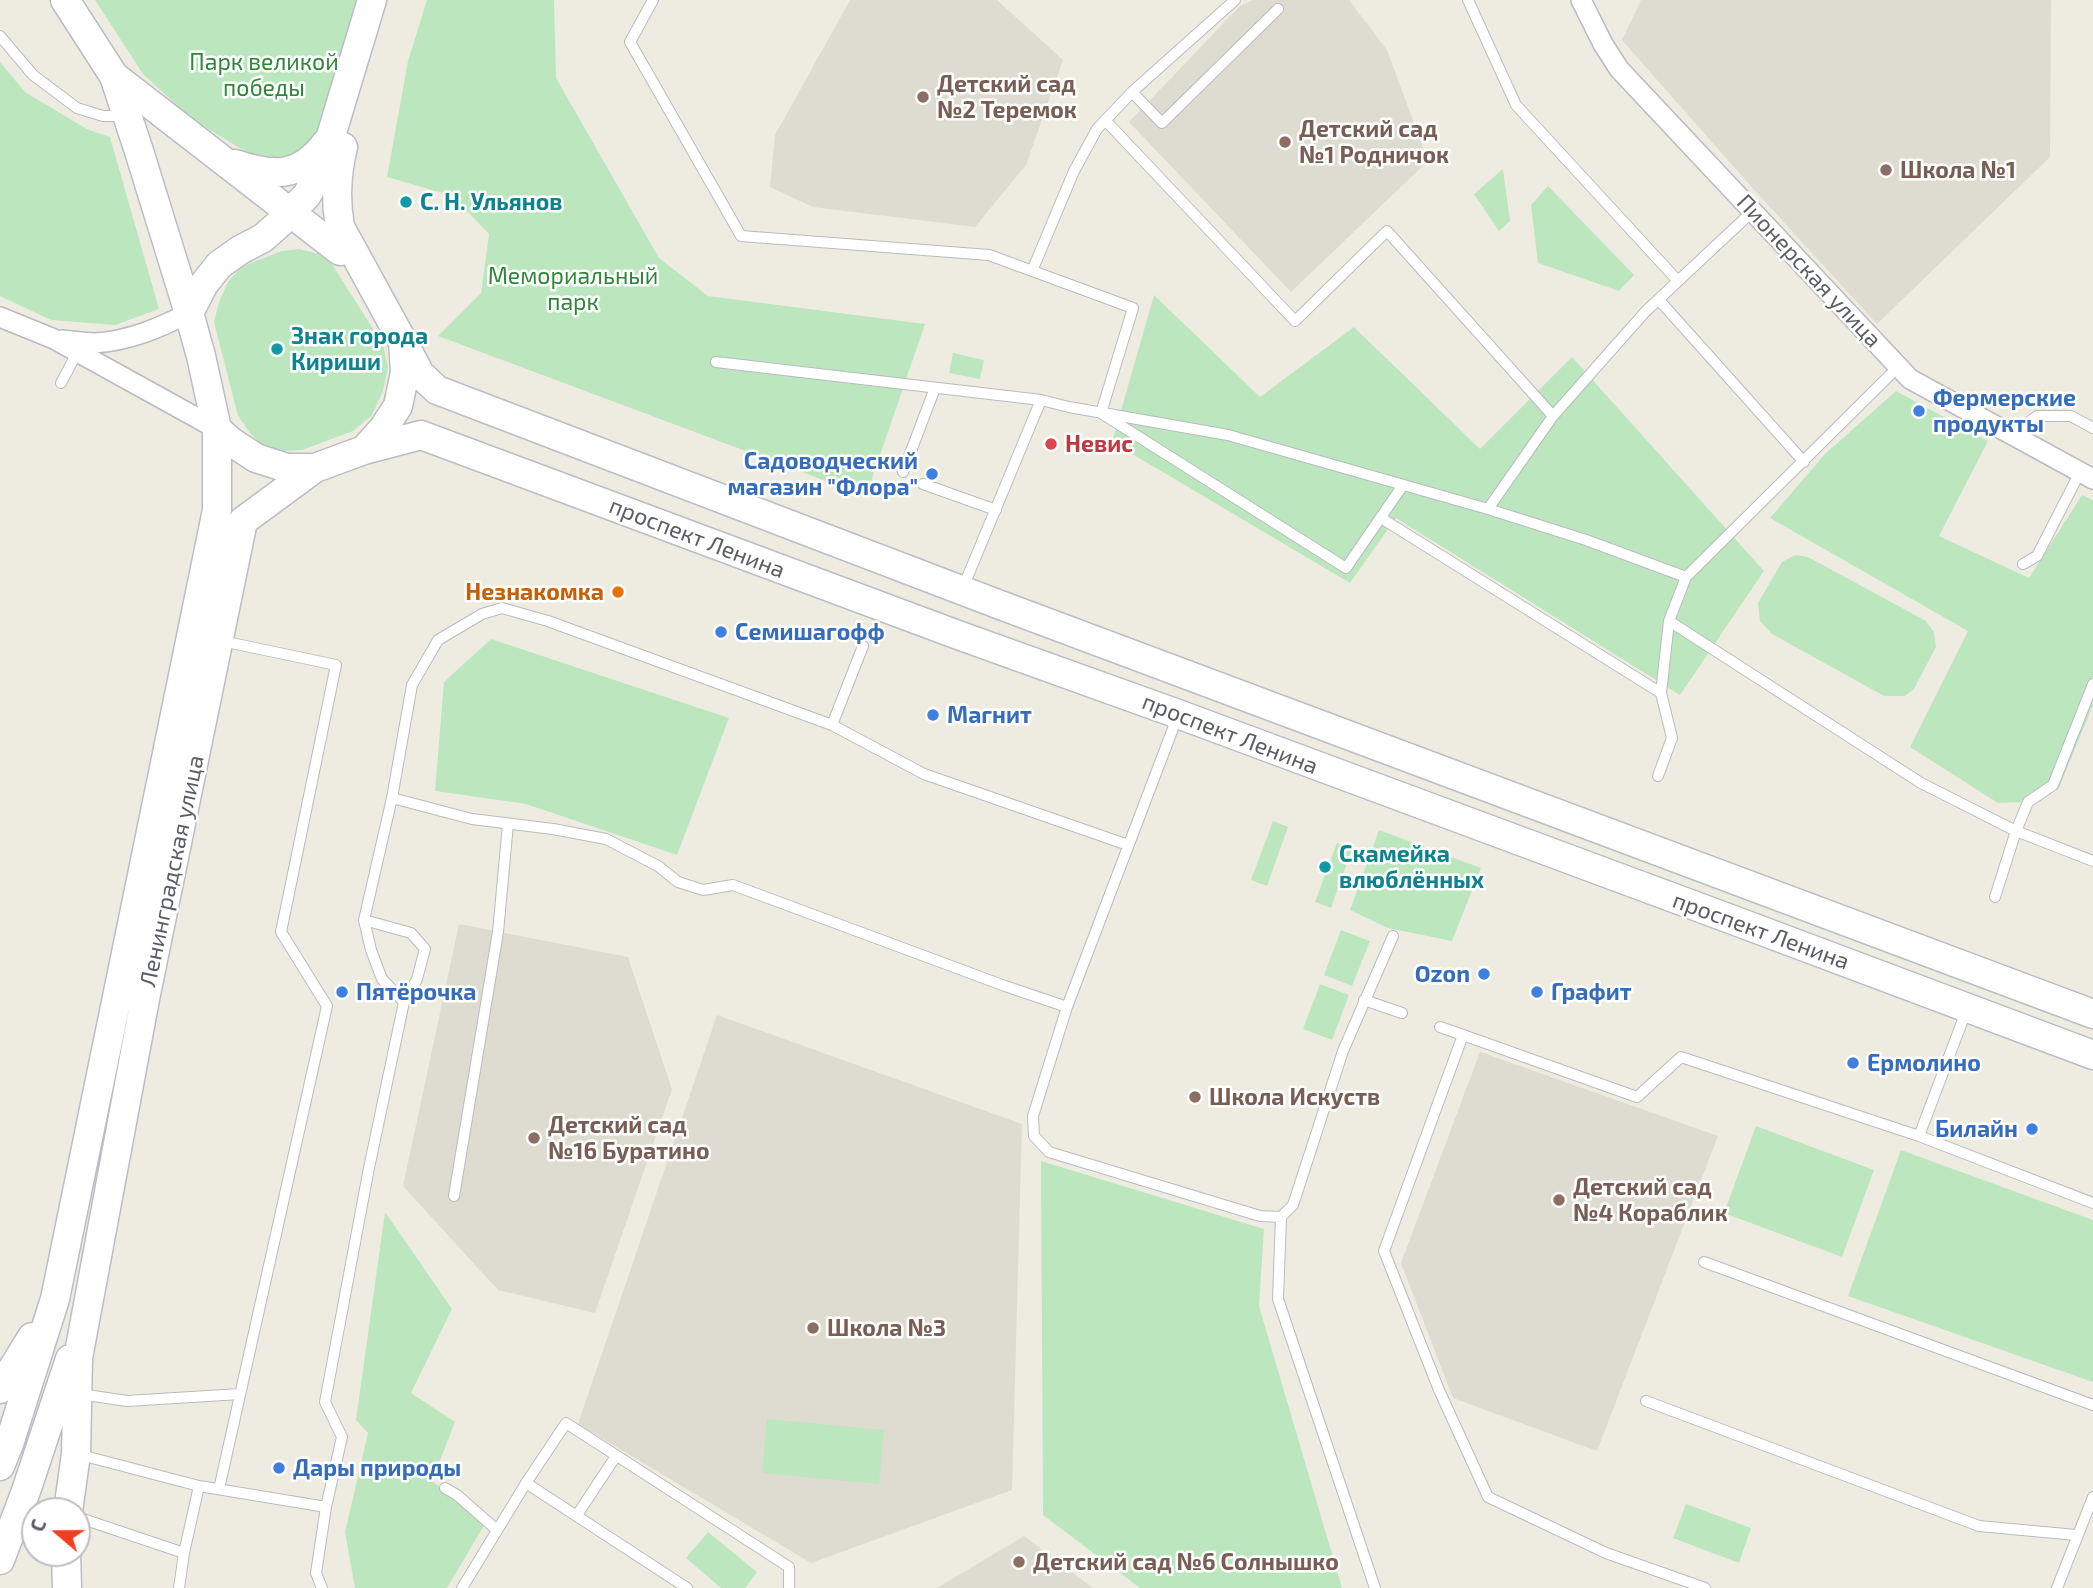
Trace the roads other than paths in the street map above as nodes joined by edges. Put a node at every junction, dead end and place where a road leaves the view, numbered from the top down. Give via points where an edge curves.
1 (65, 0) edge
2 (372, 0) edge
3 (392, 0) edge
4 (653, 0) edge
5 (1235, 0) edge
6 (1468, 0) edge
7 (1581, 0) edge
8 (1278, 9) dead end
9 (0, 36) edge
10 (114, 76) junction
11 (1132, 92) junction
12 (127, 116) junction
13 (1105, 120) junction
14 (337, 141) junction
15 (220, 158) junction
16 (1753, 211) junction
17 (290, 213) junction
18 (263, 238) junction
19 (340, 251) junction
20 (1032, 271) junction
21 (1678, 281) junction
22 (371, 282) junction
23 (1659, 300) junction
24 (189, 313) junction
25 (0, 317) edge
26 (54, 340) junction
27 (403, 342) junction
28 (77, 353) junction
29 (716, 362) dead end
30 (1898, 367) junction
31 (61, 383) dead end
32 (935, 388) junction
33 (1041, 400) junction
34 (1101, 413) junction
35 (1553, 416) junction
36 (2093, 428) edge
37 (217, 429) junction
38 (2011, 434) junction
39 (364, 450) junction
40 (1804, 462) junction
41 (315, 468) junction
42 (903, 472) dead end
43 (2087, 476) edge
44 (923, 484) dead end
45 (1403, 485) junction
46 (1488, 509) junction
47 (996, 510) junction
48 (1381, 518) junction
49 (2023, 564) dead end
50 (1686, 577) junction
51 (962, 590) junction
52 (1669, 621) junction
53 (218, 640) junction
54 (863, 646) dead end
55 (2093, 684) edge
56 (1661, 693) junction
57 (1178, 714) junction
58 (832, 725) junction
59 (1658, 776) dead end
60 (392, 799) junction
61 (508, 824) junction
62 (2016, 831) junction
63 (1128, 845) junction
64 (2093, 861) edge
65 (1995, 897) dead end
66 (364, 920) junction
67 (1393, 936) dead end
68 (1364, 1000) junction
69 (404, 1002) junction
70 (1067, 1007) junction
71 (1967, 1009) junction
72 (1402, 1013) dead end
73 (2093, 1014) edge
74 (1440, 1027) dead end
75 (1463, 1035) junction
76 (2093, 1055) edge
77 (1919, 1136) junction
78 (454, 1195) dead end
79 (2093, 1203) edge
80 (1281, 1217) junction
81 (1704, 1262) dead end
82 (55, 1299) junction
83 (86, 1310) junction
84 (0, 1389) edge
85 (77, 1393) junction
86 (240, 1394) junction
87 (1646, 1401) dead end
88 (2093, 1405) edge
89 (76, 1454) junction
90 (616, 1456) junction
91 (0, 1466) edge
92 (526, 1483) junction
93 (198, 1486) junction
94 (445, 1488) dead end
95 (219, 1489) junction
96 (70, 1497) edge
97 (2093, 1498) edge
98 (326, 1507) junction
99 (577, 1515) junction
100 (91, 1522) edge
101 (497, 1530) junction
102 (2076, 1535) junction
103 (184, 1553) junction
104 (0, 1560) edge
105 (66, 1567) edge
106 (67, 1588) edge
107 (179, 1588) edge
108 (322, 1588) edge
109 (462, 1588) edge
110 (687, 1588) edge
111 (789, 1588) edge
112 (1376, 1588) edge
113 (1705, 1588) edge
114 (2057, 1588) edge

1 - 10 main road
2 - 14 main road
3 - 14 main road
4 - 20 lane via 630,42 741,236 989,255
5 - 11 lane
6 - 21 lane via 1516,105
7 - 16 street, Пионерская улица via 1619,69
8 - 11 lane via 1162,123
9 - 12 lane via 33,75 78,108 103,116
10 - 12 main road
10 - 15 main road
11 - 13 lane
12 - 24 main road
13 - 20 lane via 1074,171
13 - 35 lane via 1295,321 1387,231
14 - 15 main road via 302,166 280,174 258,172
14 - 17 main road via 307,195
14 - 22 main road via 340,228
15 - 17 main road
16 - 21 lane
16 - 30 street, Пионерская улица
17 - 18 main road
17 - 19 main road
18 - 19 main road via 299,239
18 - 24 main road via 219,265
19 - 22 main road
20 - 34 lane via 1133,308
21 - 23 lane
22 - 27 main road
23 - 35 lane
23 - 40 lane
24 - 26 street via 127,338 94,343
24 - 37 main road
25 - 26 street
26 - 28 street
27 - 39 main road via 405,372 398,406
27 - 51 main road, проспект Ленина via 420,374 437,390
28 - 31 lane
28 - 37 street
29 - 32 lane
30 - 38 street, Пионерская улица via 1910,380
30 - 40 lane
32 - 33 lane
32 - 42 lane
33 - 34 lane
33 - 47 lane
34 - 45 lane via 1228,435
34 - 48 lane via 1346,568
35 - 46 lane
36 - 38 lane via 2071,416 2037,416
37 - 41 main road via 256,458 287,468
37 - 82 main road, Ленинградская улица via 217,510
38 - 43 street, Пионерская улица
39 - 41 main road
39 - 57 main road, проспект Ленина via 421,435
40 - 50 lane
41 - 53 main road, Ленинградская улица via 243,521
43 - 49 lane via 2037,556
44 - 47 lane
45 - 46 lane
45 - 48 lane
46 - 50 lane
47 - 51 lane
48 - 56 lane
50 - 52 lane
51 - 73 main road, проспект Ленина
52 - 56 lane
52 - 62 lane via 1921,783
53 - 83 main road, Ленинградская улица
53 - 86 lane via 336,665 281,932 327,1006
54 - 58 lane
55 - 62 lane via 2053,785 2028,802
56 - 59 lane via 1672,738
57 - 63 lane
57 - 71 main road, проспект Ленина
58 - 60 lane via 502,608 482,614 438,640 412,685
58 - 63 lane via 924,774
60 - 61 lane
60 - 66 lane
61 - 70 lane via 606,839 678,882 703,890 733,885
61 - 78 lane via 498,932
62 - 64 lane
62 - 65 lane
63 - 70 lane
66 - 69 lane via 382,979
66 - 69 lane via 411,933 425,949 417,979
67 - 68 lane
68 - 72 lane
68 - 80 lane via 1293,1205
69 - 98 lane via 324,1402 342,1437
70 - 80 lane via 1033,1116 1034,1136 1048,1152 1260,1216
71 - 76 main road, проспект Ленина
71 - 77 lane
74 - 75 lane
75 - 77 lane via 1637,1097 1681,1056
75 - 113 lane via 1384,1251 1439,1390 1488,1497 1606,1553
77 - 79 lane
80 - 112 lane via 1278,1299
81 - 88 lane
82 - 84 main road
82 - 91 main road
83 - 85 main road
83 - 104 main road
85 - 86 lane via 127,1401
85 - 89 main road
86 - 95 lane
87 - 102 lane via 1979,1526
89 - 93 lane
89 - 96 main road
90 - 92 lane via 566,1423
90 - 99 lane
90 - 111 lane via 789,1567
92 - 99 lane
92 - 101 lane
93 - 95 lane
93 - 103 lane
94 - 101 lane
95 - 98 lane
97 - 102 lane
98 - 108 lane via 316,1573
99 - 110 lane
100 - 103 lane
101 - 109 lane
102 - 114 lane
103 - 107 lane
105 - 106 main road

